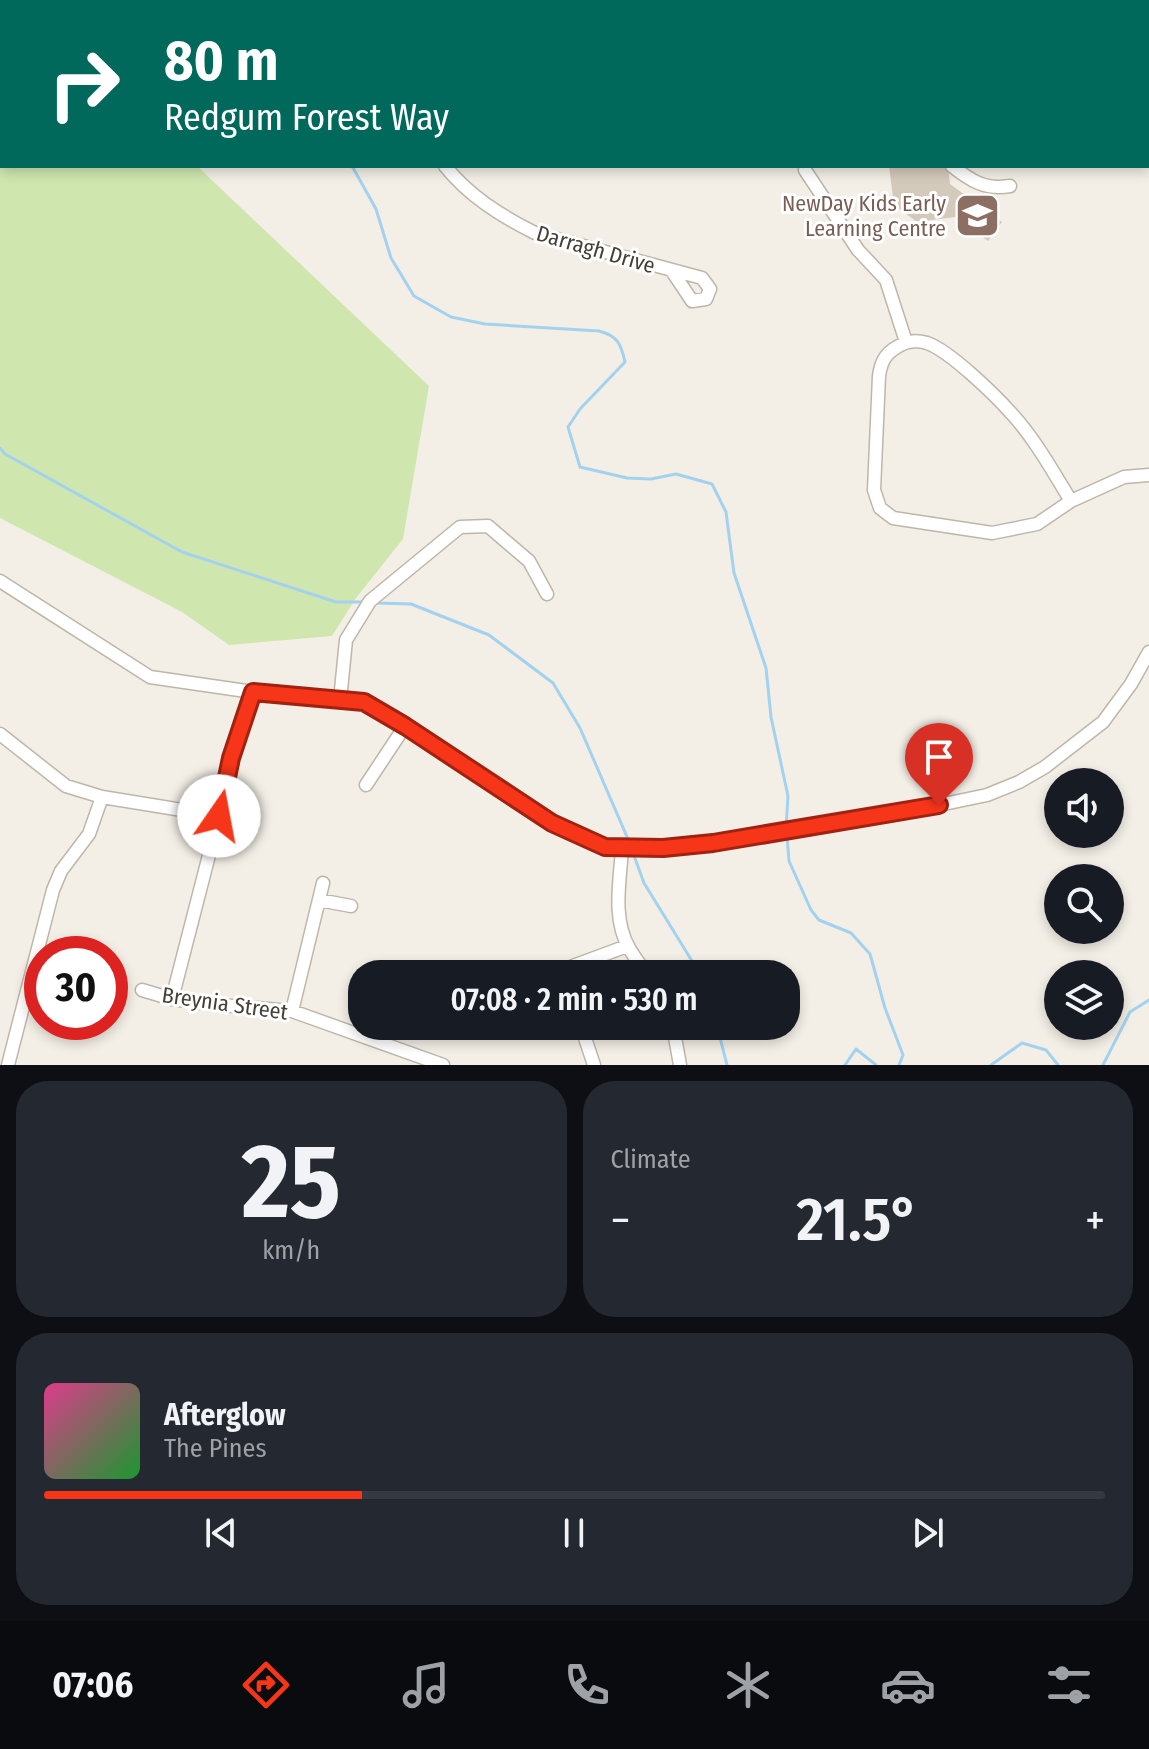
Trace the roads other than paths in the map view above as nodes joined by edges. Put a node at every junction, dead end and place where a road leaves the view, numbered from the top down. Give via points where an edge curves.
1 (447, 168) edge
2 (955, 168) edge
3 (805, 170) dead end
4 (1010, 186) dead end
5 (672, 271) dead end
6 (906, 342) junction
7 (1149, 475) edge
8 (1071, 501) junction
9 (0, 581) edge
10 (547, 594) dead end
11 (1149, 652) edge
12 (253, 692) junction
13 (340, 700) junction
14 (405, 726) junction
15 (0, 734) edge
16 (366, 785) dead end
17 (102, 797) junction
18 (219, 816) junction
19 (622, 849) junction
20 (323, 883) dead end
21 (319, 900) junction
22 (351, 906) dead end
23 (627, 946) junction
24 (589, 960) edge
25 (636, 960) edge
26 (142, 990) dead end
27 (172, 999) junction
28 (292, 1011) junction
29 (586, 1040) edge
30 (676, 1040) edge
31 (8, 1065) edge
32 (443, 1065) edge
33 (594, 1065) edge
34 (680, 1065) edge

1 - 5 street, Darragh Drive via 478,199 535,233
2 - 4 street via 986,187
3 - 6 street via 858,250 886,280
6 - 8 street via 930,344 1013,415
6 - 8 street via 888,353 879,376 874,490 886,514 992,533 1037,524
7 - 8 street via 1124,477
9 - 12 street via 150,677
10 - 13 street via 529,561 488,526 460,527 370,601 346,640
11 - 19 street via 1103,722 1045,767 987,795 713,843
12 - 13 street
12 - 18 street
13 - 14 street via 363,701
14 - 16 street
14 - 19 street via 552,823 605,847
15 - 17 street via 66,786
17 - 18 street
17 - 31 street via 89,834 53,890
18 - 27 street
19 - 23 street via 618,910
20 - 21 street
21 - 22 street
21 - 28 street
23 - 24 street
23 - 25 street
26 - 27 street, Breynia Street
27 - 28 street, Breynia Street
28 - 32 street, Breynia Street
29 - 33 street
30 - 34 street

